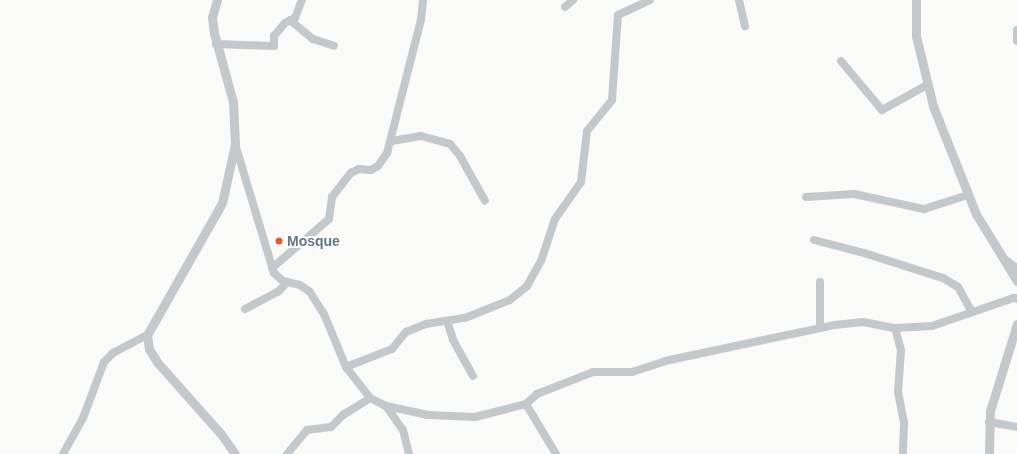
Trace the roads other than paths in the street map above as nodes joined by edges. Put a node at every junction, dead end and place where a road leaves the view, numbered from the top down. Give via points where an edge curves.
1 (217, 0) edge
2 (302, 0) edge
3 (422, 0) edge
4 (572, 0) edge
5 (650, 0) edge
6 (739, 0) edge
7 (916, 0) edge
8 (565, 7) dead end
9 (290, 20) junction
10 (745, 26) dead end
11 (1017, 30) edge
12 (1017, 41) edge
13 (216, 44) junction
14 (334, 46) dead end
15 (841, 61) dead end
16 (927, 85) junction
17 (392, 140) junction
18 (235, 144) junction
19 (968, 195) junction
20 (806, 197) dead end
21 (485, 200) dead end
22 (814, 240) dead end
23 (272, 268) junction
24 (1016, 274) edge
25 (287, 282) junction
26 (820, 282) dead end
27 (1017, 299) edge
28 (245, 309) dead end
29 (972, 312) junction
30 (448, 321) junction
31 (1017, 324) edge
32 (820, 328) junction
33 (895, 328) junction
34 (147, 335) junction
35 (346, 367) junction
36 (473, 376) dead end
37 (370, 398) junction
38 (526, 404) junction
39 (386, 406) junction
40 (989, 422) junction
41 (1017, 427) edge
42 (63, 454) edge
43 (235, 454) edge
44 (288, 454) edge
45 (409, 454) edge
46 (556, 454) edge
47 (903, 454) edge
48 (989, 454) edge

1 - 13 street via 212,17
2 - 9 street via 295,18
3 - 17 street via 421,20
4 - 8 street
5 - 30 street via 618,15 612,100 587,131 581,182 556,219 541,261 527,286 510,300 464,318
6 - 10 street
7 - 16 street via 916,36
9 - 13 street via 274,36 274,46
9 - 14 street via 313,38
11 - 12 street
13 - 18 street via 233,102
15 - 16 street via 882,110
16 - 19 street
17 - 21 street via 421,136 450,144 460,156
17 - 23 street via 378,166 371,170 359,169 352,172 332,198 326,223
18 - 23 street
18 - 34 street via 222,204
19 - 20 street via 924,209 854,194
19 - 24 street via 1001,257
22 - 29 street via 942,278 958,287
23 - 25 street via 274,273
25 - 28 street via 279,291
25 - 35 street via 300,285 310,292 324,314
26 - 32 street
27 - 29 street
29 - 33 street via 932,326
30 - 35 street via 406,332 392,349
30 - 36 street via 453,340
31 - 40 street via 1010,351 996,386
32 - 33 street via 863,322
32 - 38 street via 665,361 632,372 593,372 537,394
33 - 47 street via 901,350 898,392 904,422
34 - 42 street via 113,353 104,362 83,418
34 - 43 street via 149,349 157,362 221,434
35 - 37 street
37 - 39 street
37 - 44 street via 343,415 331,427 307,430
38 - 39 street via 475,417 428,416
38 - 46 street
39 - 45 street via 403,430
40 - 41 street
40 - 48 street

